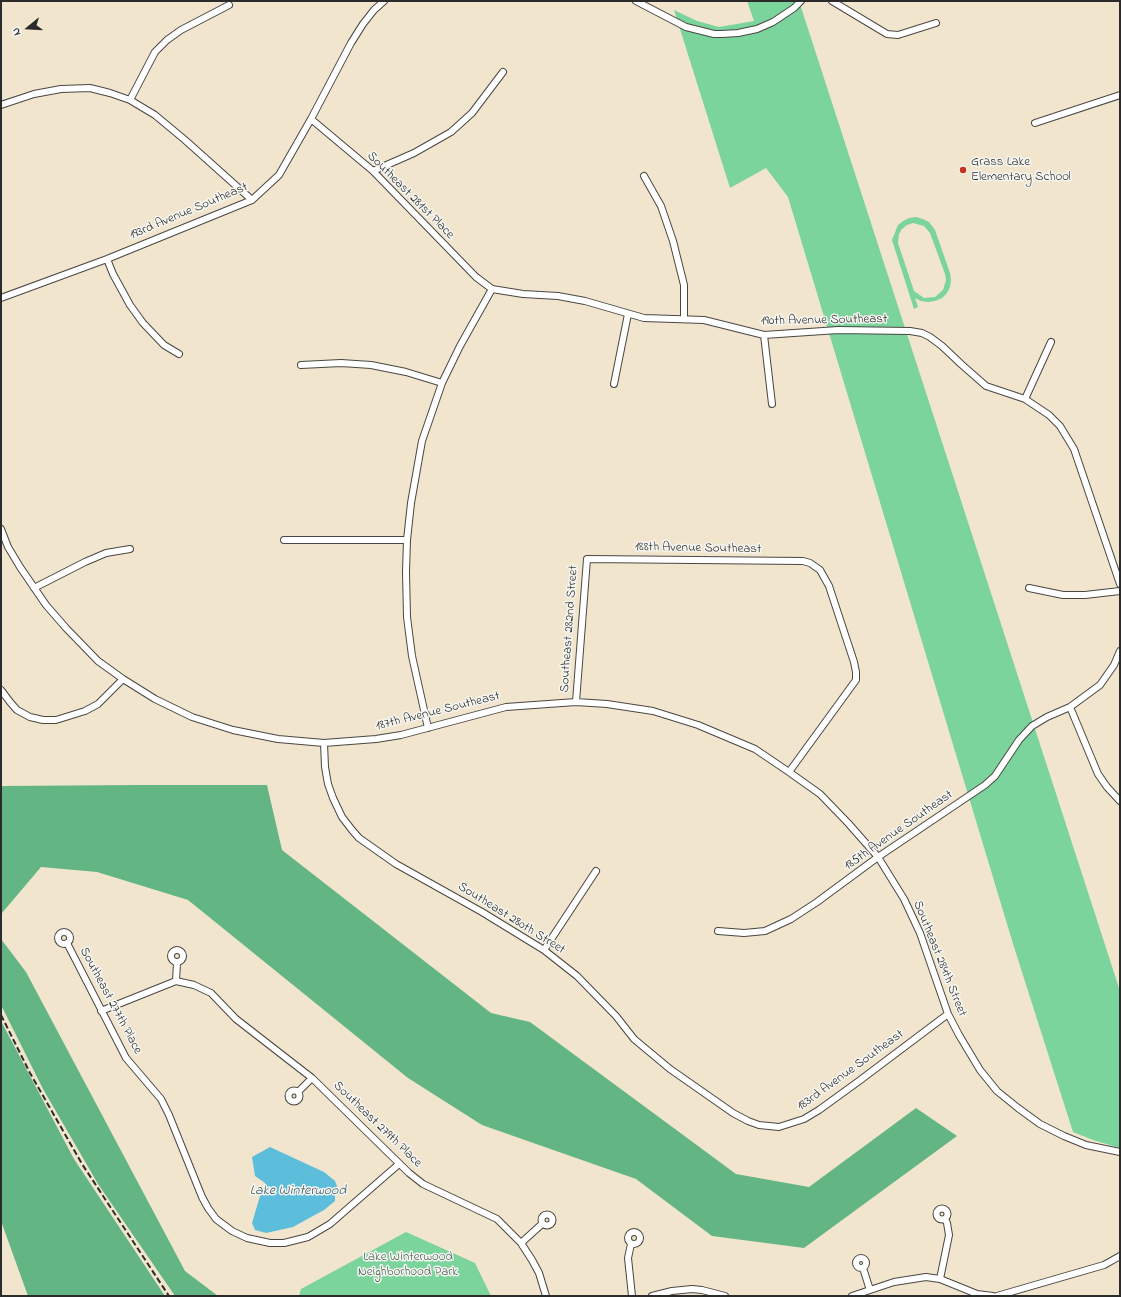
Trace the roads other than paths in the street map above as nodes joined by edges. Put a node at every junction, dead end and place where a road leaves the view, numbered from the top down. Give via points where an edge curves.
1 (384, 1) edge
2 (636, 1) edge
3 (801, 1) edge
4 (832, 1) edge
5 (229, 5) dead end
6 (936, 23) dead end
7 (503, 72) dead end
8 (1120, 95) edge
9 (130, 100) junction
10 (1, 105) edge
11 (311, 119) junction
12 (1035, 123) dead end
13 (373, 171) junction
14 (644, 176) dead end
15 (252, 200) junction
16 (107, 259) junction
17 (492, 289) junction
18 (1, 298) edge
19 (628, 314) junction
20 (684, 318) junction
21 (764, 335) junction
22 (1051, 342) dead end
23 (178, 354) dead end
24 (301, 365) dead end
25 (442, 383) junction
26 (614, 384) dead end
27 (1025, 399) junction
28 (772, 404) dead end
29 (1, 529) edge
30 (284, 540) dead end
31 (407, 540) junction
32 (130, 549) dead end
33 (586, 559) joint
34 (1120, 584) edge
35 (34, 588) junction
36 (1030, 588) dead end
37 (1120, 590) edge
38 (1120, 651) edge
39 (123, 679) junction
40 (1, 690) edge
41 (576, 702) junction
42 (1070, 708) junction
43 (428, 728) junction
44 (324, 743) junction
45 (789, 772) junction
46 (1120, 801) edge
47 (878, 857) junction
48 (596, 871) dead end
49 (718, 931) dead end
50 (67, 943) dead end
51 (544, 950) junction
52 (177, 963) dead end
53 (176, 981) junction
54 (101, 1011) junction
55 (948, 1014) junction
56 (312, 1078) junction
57 (298, 1092) dead end
58 (759, 1125) joint
59 (1120, 1152) edge
60 (399, 1164) junction
61 (945, 1219) dead end
62 (542, 1224) dead end
63 (521, 1243) junction
64 (631, 1244) dead end
65 (1120, 1256) edge
66 (863, 1268) dead end
67 (940, 1280) junction
68 (870, 1290) junction
69 (546, 1296) edge
70 (632, 1296) edge
71 (652, 1296) edge
72 (725, 1296) edge
73 (852, 1296) edge
74 (993, 1296) edge
75 (997, 1296) edge

1 - 11 street, 193rd Avenue Southeast via 374,10 351,43
2 - 3 street via 686,27 714,34 738,34 773,22
4 - 6 street via 887,34 898,35
5 - 9 street via 167,40 155,52
7 - 13 street via 472,113 451,132 414,153
8 - 12 street
9 - 10 street via 90,88 61,89 34,94
9 - 15 street via 155,115
11 - 13 street, Southeast 281st Place
11 - 15 street, 193rd Avenue Southeast via 279,175
13 - 17 street, Southeast 281st Place via 476,278
14 - 20 street via 662,206 673,241 684,285
15 - 16 street, 193rd Avenue Southeast
16 - 18 street, 193rd Avenue Southeast
16 - 23 street via 115,280 130,306 164,345
17 - 19 street, 190th Avenue Southeast via 558,296
17 - 25 street
19 - 20 street, 190th Avenue Southeast via 644,318
19 - 26 street
20 - 21 street, 190th Avenue Southeast via 704,320
21 - 27 street, 190th Avenue Southeast via 838,330 910,331 930,337 986,386
21 - 28 street
22 - 27 street
24 - 25 street via 371,365
25 - 31 street via 422,441
27 - 34 street via 1054,419 1066,433 1074,449
29 - 35 street, 187th Avenue Southeast via 8,547
30 - 31 street
31 - 43 street via 407,617 412,656
32 - 35 street via 106,553
33 - 41 street, Southeast 282nd Street
33 - 45 street, 188th Avenue Southeast via 803,561 820,570 829,586 854,662 856,680
35 - 39 street, 187th Avenue Southeast via 71,634 98,661
36 - 37 street via 1063,595
38 - 42 street, 185th Avenue Southeast via 1100,685
39 - 40 street via 98,704 56,720 30,717 17,710
39 - 44 street, 187th Avenue Southeast via 155,700 192,717 278,740
41 - 43 street, 187th Avenue Southeast via 506,707
41 - 45 street, 187th Avenue Southeast via 652,711 698,725 755,749
42 - 46 street via 1098,774
42 - 47 street, 185th Avenue Southeast via 1039,721 1019,740 995,776 985,785
43 - 44 street, 187th Avenue Southeast via 376,739
44 - 51 street, Southeast 280th Street via 328,784 342,817 356,834 396,864
45 - 47 street, Southeast 284th Street via 820,794
47 - 49 street, 185th Avenue Southeast via 802,912 775,927 744,934
47 - 55 street, Southeast 284th Street via 904,899 920,933
48 - 51 street
50 - 54 street, Southeast 277th Place
51 - 58 street, Southeast 280th Street via 577,976 616,1016 634,1039 670,1069 733,1112
52 - 53 street
53 - 54 street
53 - 56 street, Southeast 279th Place via 194,984 210,993 236,1019
54 - 60 street, Southeast 277th Place via 126,1058 161,1099 208,1208 216,1219 232,1231 247,1238 270,1243 284,1243 308,1237 330,1224
55 - 58 street, 183rd Avenue Southeast via 804,1119 779,1127
55 - 59 street, Southeast 284th Street via 958,1036 980,1070 997,1091 1018,1108 1064,1136 1086,1145
56 - 57 street
56 - 60 street, Southeast 279th Place
60 - 63 street, Southeast 279th Place via 423,1184 497,1219
61 - 67 street via 948,1243
62 - 63 street
63 - 69 street, Southeast 279th Place via 539,1272
64 - 70 street via 628,1258
65 - 75 street via 1104,1265
66 - 68 street
67 - 68 street via 915,1278
67 - 74 street via 977,1294
68 - 73 street
71 - 72 street via 692,1289

